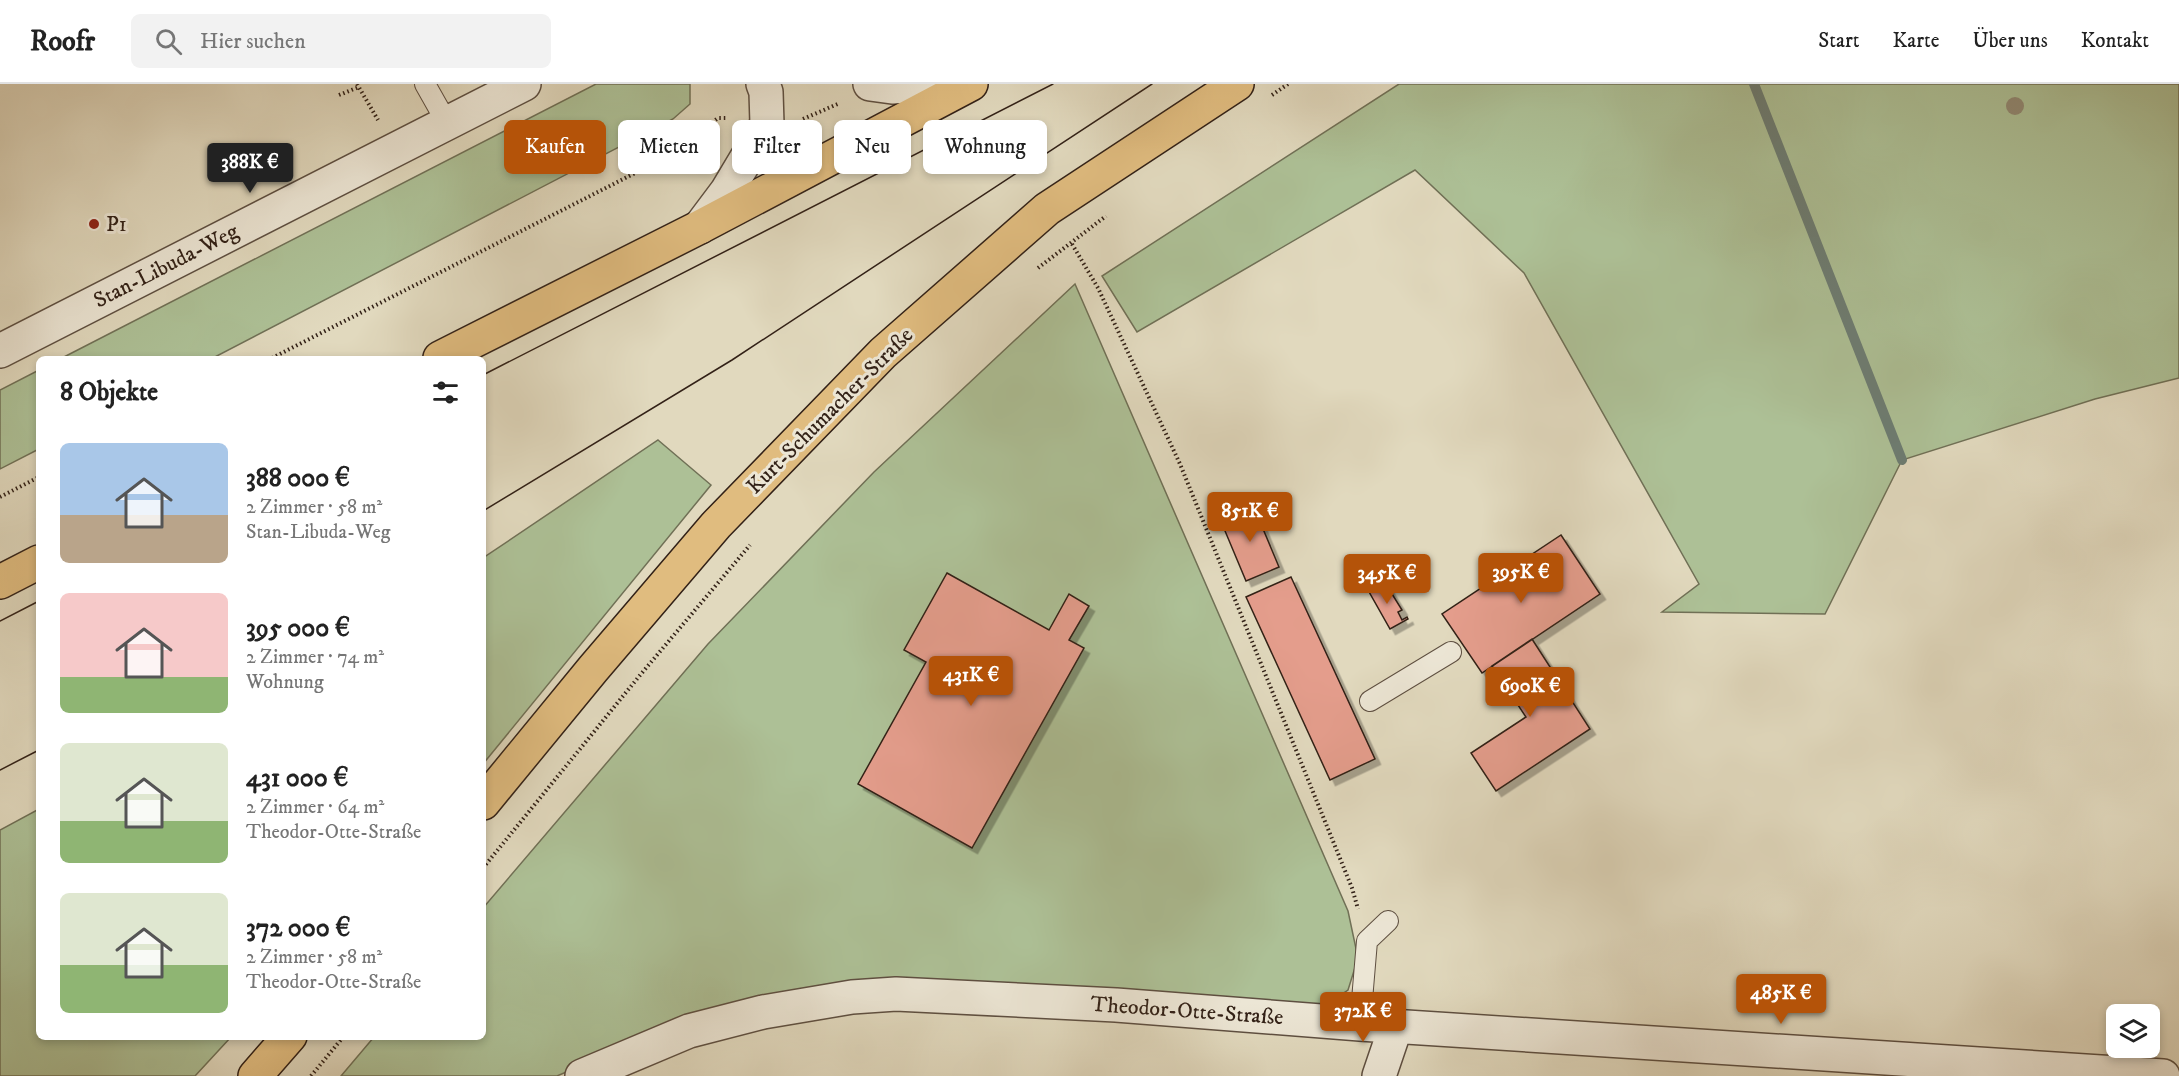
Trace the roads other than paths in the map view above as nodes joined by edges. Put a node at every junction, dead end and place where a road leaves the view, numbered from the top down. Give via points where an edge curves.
1 (425, 84) edge
2 (524, 84) edge
3 (763, 84) edge
4 (948, 84) edge
5 (971, 84) edge
6 (1237, 84) edge
7 (858, 92) edge
8 (447, 123) junction
9 (700, 227) junction
10 (0, 351) edge
11 (444, 356) edge
12 (36, 564) edge
13 (0, 582) edge
14 (1451, 652) dead end
15 (1370, 700) dead end
16 (486, 799) edge
17 (1388, 921) dead end
18 (1360, 1024) junction
19 (1396, 1026) junction
20 (286, 1040) edge
21 (255, 1076) edge
22 (582, 1076) edge
23 (1379, 1076) edge
24 (2163, 1076) edge

1 - 8 lane
2 - 8 street, Stan-Libuda-Weg
3 - 9 street via 767,124
4 - 7 street
5 - 9 main road
6 - 16 main road, Kurt-Schumacher-Straße via 1047,209 883,353 716,525
8 - 10 street, Stan-Libuda-Weg
9 - 11 main road
12 - 13 main road
14 - 15 lane
17 - 18 lane via 1368,941
18 - 19 street, Theodor-Otte-Straße
18 - 22 street, Theodor-Otte-Straße via 928,995 852,997 763,1012 689,1031
19 - 23 street
19 - 24 street, Theodor-Otte-Straße
20 - 21 main road

